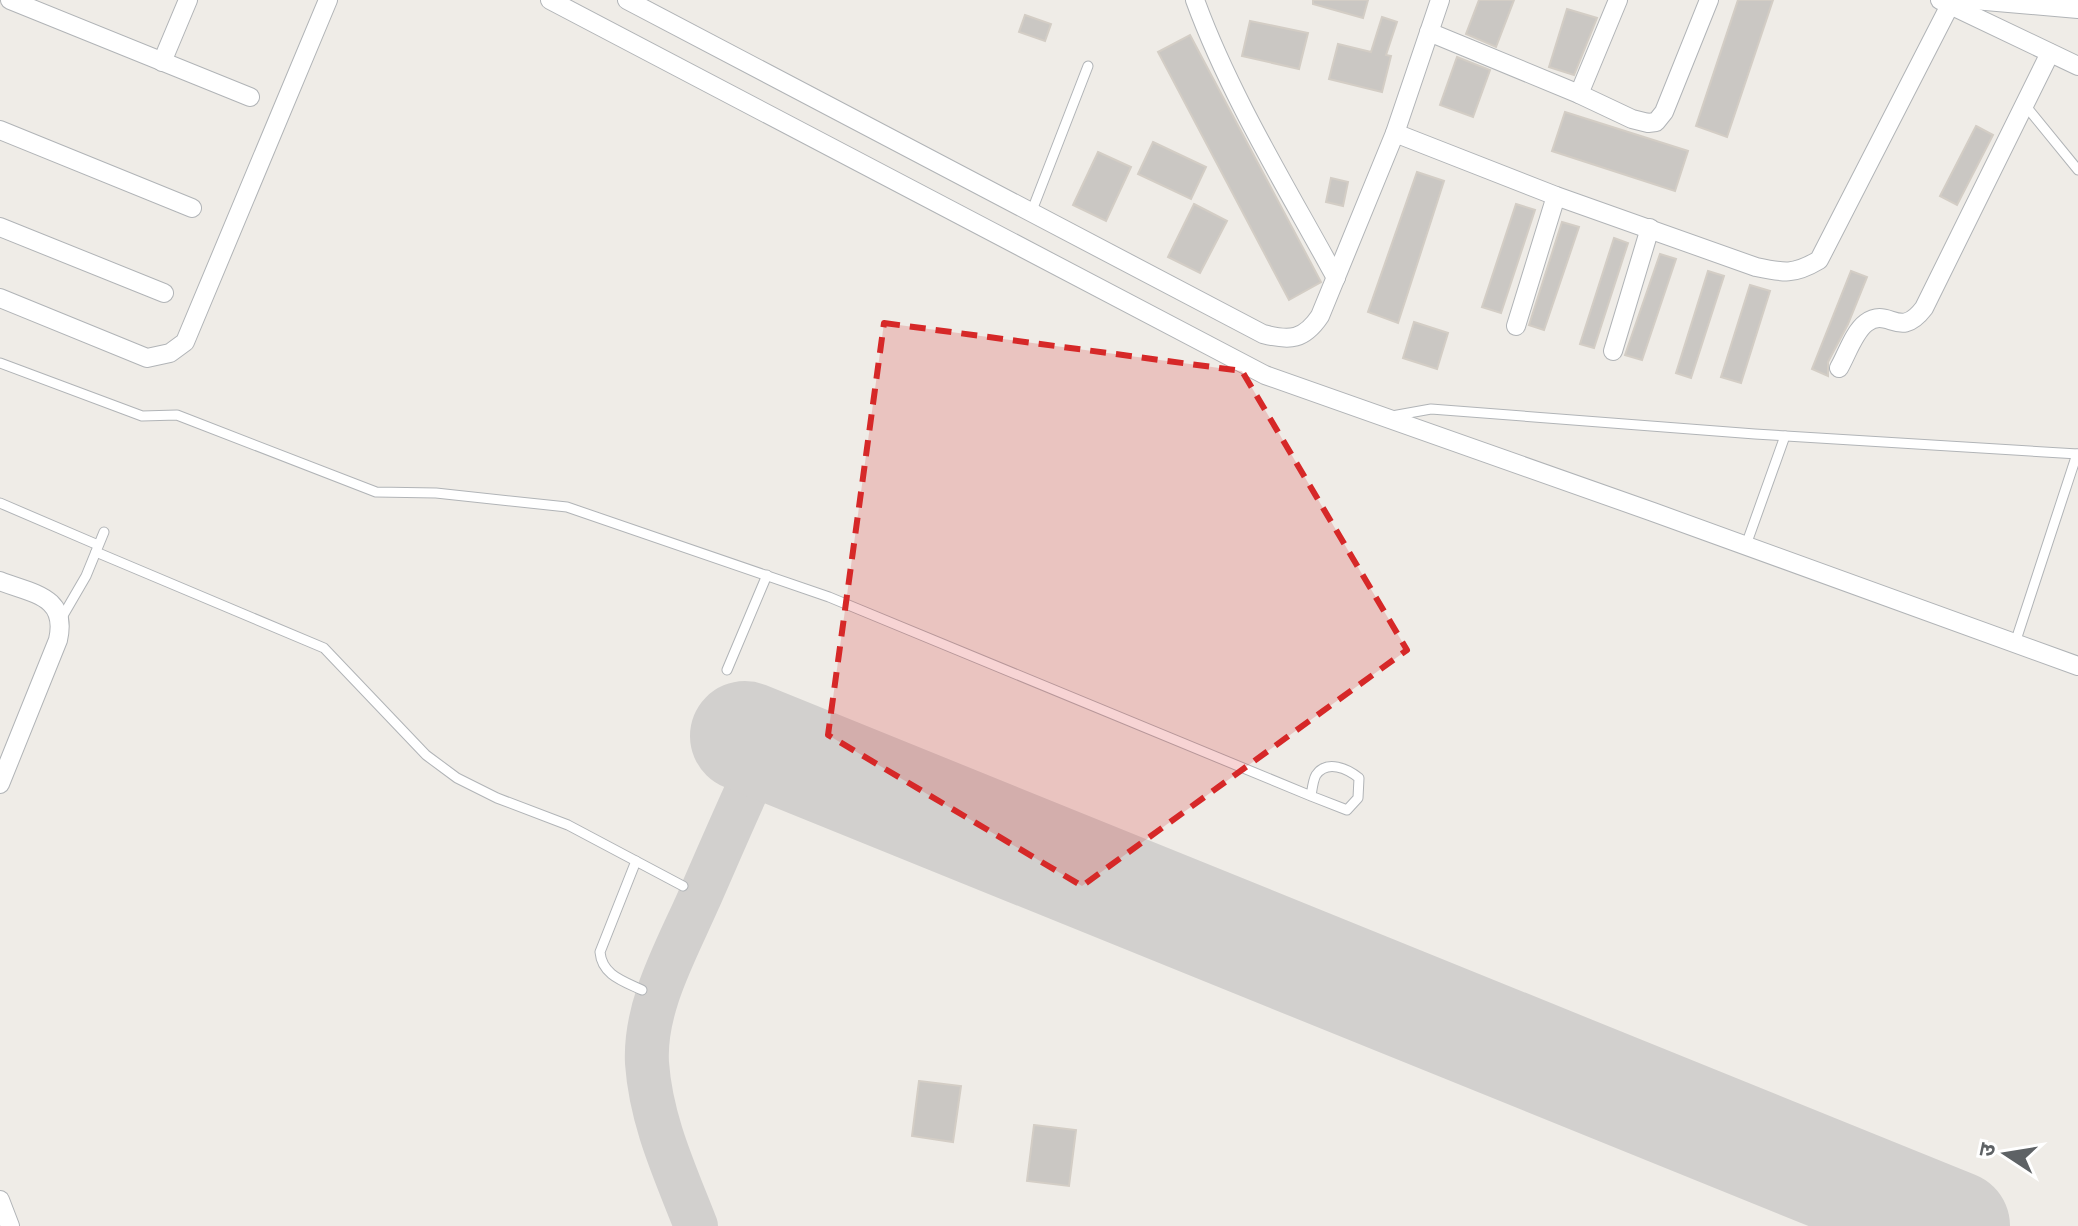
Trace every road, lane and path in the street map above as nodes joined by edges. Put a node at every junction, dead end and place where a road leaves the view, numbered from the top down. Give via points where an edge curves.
1 (10, 0) edge
2 (188, 0) edge
3 (328, 0) edge
4 (550, 0) edge
5 (627, 0) edge
6 (1195, 0) edge
7 (1440, 0) edge
8 (1618, 0) edge
9 (1709, 0) edge
10 (1945, 2) edge
11 (2078, 9) edge
12 (1429, 32) junction
13 (2050, 53) junction
14 (162, 62) junction
15 (1088, 66) dead end
16 (2078, 66) edge
17 (1579, 94) junction
18 (250, 97) dead end
19 (2025, 105) junction
20 (0, 130) edge
21 (1395, 133) junction
22 (2077, 168) edge
23 (1556, 196) junction
24 (192, 208) dead end
25 (1031, 213) junction
26 (0, 227) edge
27 (1650, 228) junction
28 (1336, 278) junction
29 (164, 293) dead end
30 (0, 298) edge
31 (1516, 326) dead end
32 (1613, 351) dead end
33 (0, 363) edge
34 (1839, 368) dead end
35 (1383, 418) junction
36 (1785, 436) junction
37 (2078, 454) edge
38 (0, 503) edge
39 (104, 532) dead end
40 (1746, 545) junction
41 (97, 549) junction
42 (767, 575) junction
43 (0, 581) edge
44 (61, 619) junction
45 (2015, 643) junction
46 (2078, 666) edge
47 (727, 670) dead end
48 (0, 784) edge
49 (1311, 796) junction
50 (636, 861) junction
51 (683, 886) dead end
52 (642, 990) dead end
53 (0, 1200) edge
54 (10, 1226) edge

1 - 14 street
2 - 14 street
3 - 30 street via 185,342 170,353 147,358
4 - 35 street via 1265,375
5 - 25 street
6 - 28 street via 1251,120
7 - 12 street
8 - 17 street
9 - 17 street via 1656,122 1632,119
10 - 11 street
10 - 13 street
10 - 27 street via 1819,260 1802,271 1783,273
12 - 17 street
12 - 21 street
13 - 16 street
13 - 19 street
14 - 18 street
15 - 25 lane
19 - 22 lane
19 - 34 street via 1924,308 1909,323 1869,321
20 - 24 street
21 - 23 street
21 - 28 street
23 - 27 street
23 - 31 street
25 - 28 street via 1263,334 1280,338 1311,330
26 - 29 street
27 - 32 street
33 - 42 lane via 142,416 177,415 376,492 567,507
35 - 36 lane via 1431,409
35 - 40 street
36 - 37 lane
36 - 40 lane
37 - 45 lane
38 - 41 lane
39 - 41 lane
40 - 45 street
41 - 44 lane
41 - 50 lane via 324,648 426,755 457,778 568,825
42 - 47 lane
42 - 49 lane
43 - 44 street via 52,602
44 - 48 street via 58,640
45 - 46 street
49 - 49 lane via 1347,810 1358,798 1359,778 1346,768 1326,767 1316,775
50 - 51 lane
50 - 52 lane via 600,952 601,964 611,975
53 - 54 street

